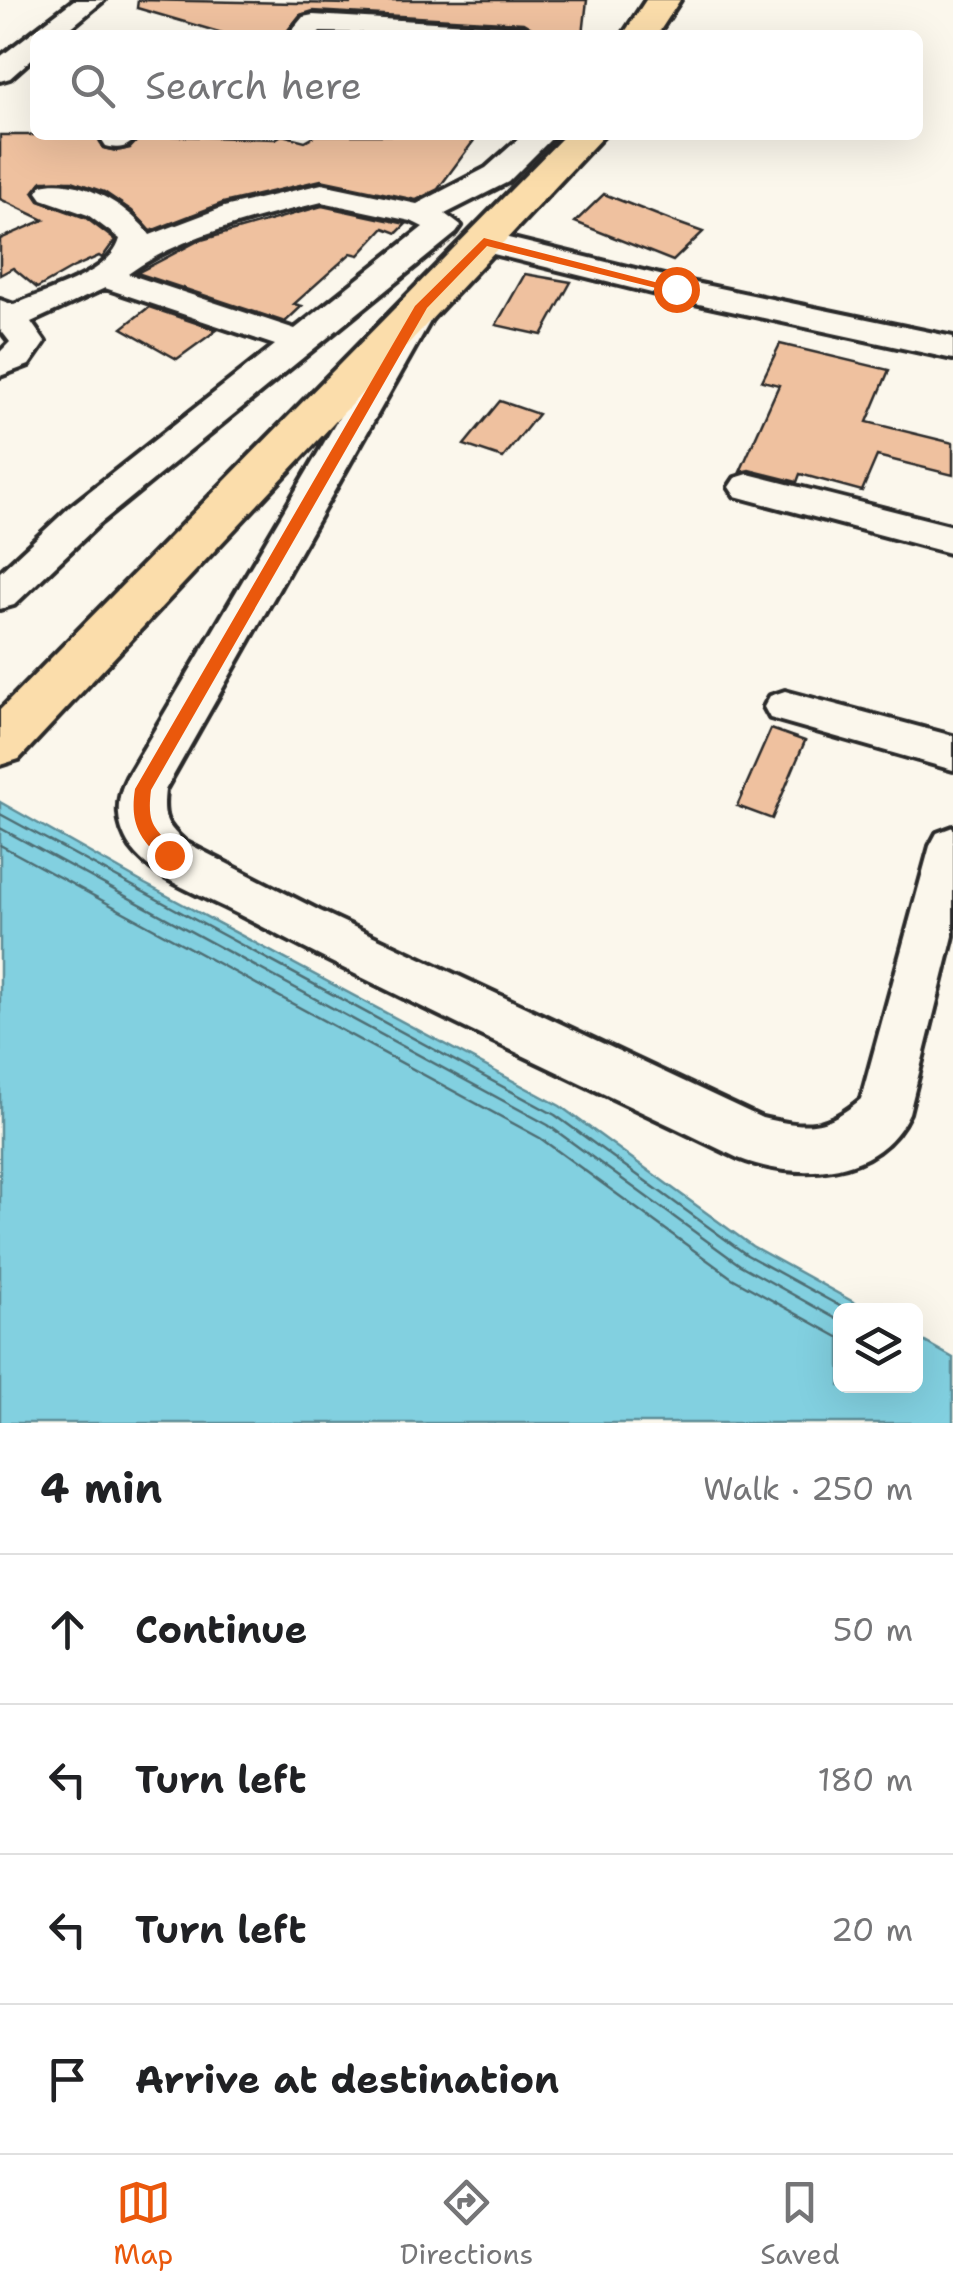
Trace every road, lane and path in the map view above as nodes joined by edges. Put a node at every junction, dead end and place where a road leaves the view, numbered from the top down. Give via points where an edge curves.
1 (91, 0) edge
2 (678, 16) edge
3 (313, 19) edge
4 (51, 30) edge
5 (457, 30) edge
6 (650, 30) edge
7 (0, 38) edge
8 (30, 40) edge
9 (30, 47) edge
10 (0, 72) edge
11 (558, 140) edge
12 (561, 140) edge
13 (53, 192) dead end
14 (421, 214) junction
15 (484, 242) junction
16 (131, 256) junction
17 (104, 277) junction
18 (422, 306) junction
19 (5, 315) edge
20 (300, 342) junction
21 (953, 348) edge
22 (0, 366) edge
23 (748, 488) dead end
24 (953, 540) edge
25 (0, 595) edge
26 (785, 707) dead end
27 (0, 744) edge
28 (953, 753) edge
29 (953, 846) edge
30 (940, 946) edge

1 - 4 street
2 - 6 main road
3 - 5 street
7 - 8 street
9 - 10 street
11 - 14 street
12 - 15 main road
13 - 16 street via 128,225 136,238
14 - 16 street via 322,193 236,214
14 - 20 street via 445,226
15 - 18 main road
15 - 21 street
16 - 17 street
17 - 19 street
17 - 20 street
18 - 27 main road
18 - 30 street via 143,789 140,814 148,836 169,855 303,925 756,1141 796,1150 822,1152 854,1140 883,1113
19 - 22 street via 28,342
20 - 25 street via 86,515
23 - 24 street
26 - 28 street
29 - 30 street

